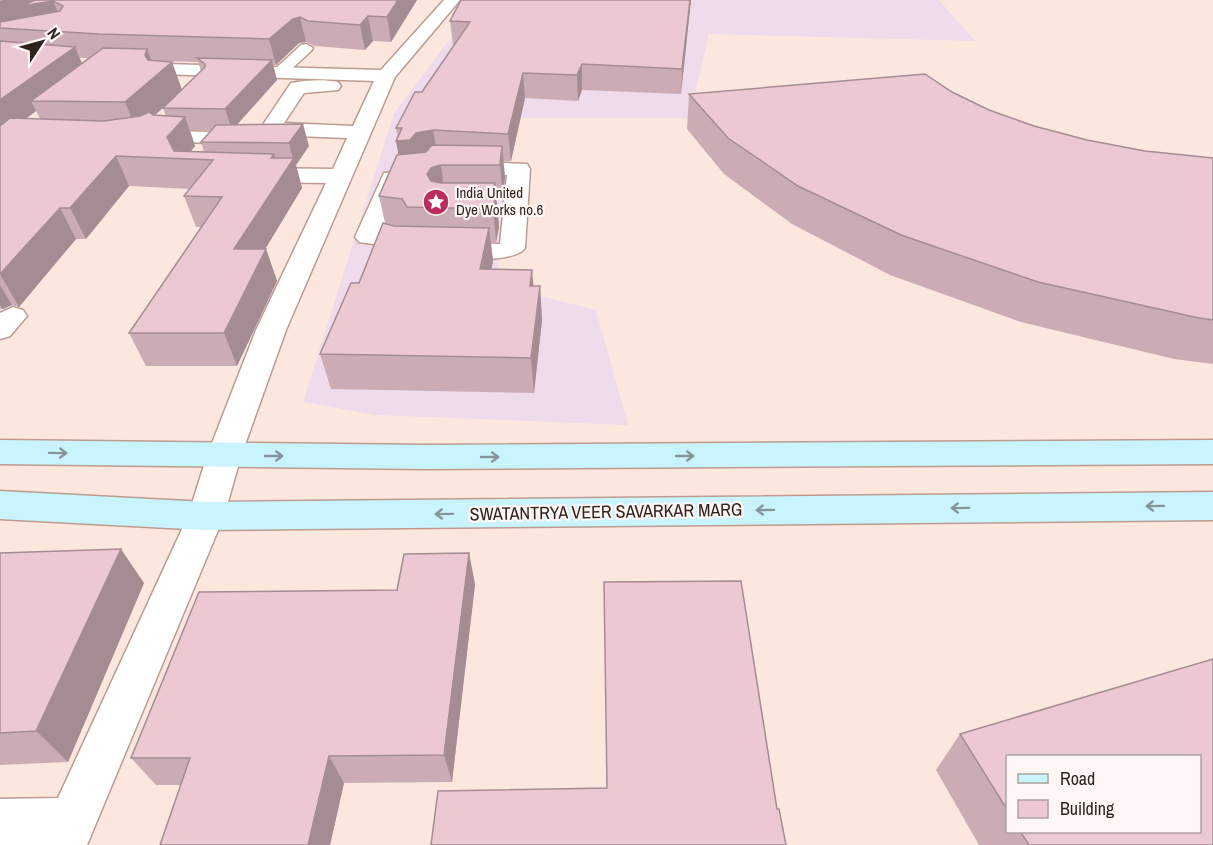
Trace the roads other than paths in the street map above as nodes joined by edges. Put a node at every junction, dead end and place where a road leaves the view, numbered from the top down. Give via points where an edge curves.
1 (452, 0) edge
2 (306, 48) edge
3 (279, 73) junction
4 (386, 76) junction
5 (342, 86) dead end
6 (199, 87) edge
7 (358, 136) junction
8 (149, 137) edge
9 (216, 138) junction
10 (197, 161) edge
11 (236, 175) edge
12 (340, 176) junction
13 (355, 206) junction
14 (0, 452) edge
15 (1213, 452) edge
16 (224, 456) junction
17 (0, 506) edge
18 (1213, 506) edge
19 (206, 516) junction
20 (0, 824) edge
21 (67, 834) edge

1 - 4 street
2 - 3 lane
3 - 4 street
3 - 6 street via 113,74 196,83
4 - 7 street
5 - 7 street via 298,87 270,129
7 - 9 street
7 - 12 street
8 - 9 street via 168,129
9 - 10 street
11 - 12 street
12 - 13 street
13 - 13 street via 393,177 423,176 429,168 519,169 505,206 512,248 501,252 402,249 399,239 369,238
13 - 16 street via 271,330
14 -> 16 main road
16 -> 15 main road
16 - 19 street
17 - 19 main road, SWATANTRYA VEER SAVARKAR MARG
18 -> 19 main road, SWATANTRYA VEER SAVARKAR MARG
19 - 21 street
20 - 21 street

